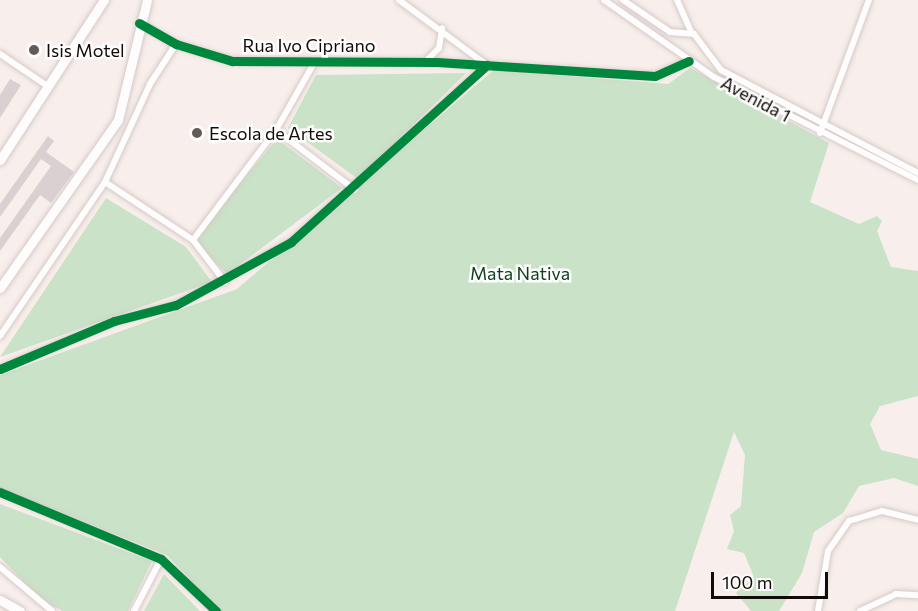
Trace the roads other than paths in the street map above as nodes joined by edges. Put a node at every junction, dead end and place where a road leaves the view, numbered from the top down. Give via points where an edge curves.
1 (104, 0) edge
2 (399, 0) edge
3 (604, 0) edge
4 (624, 0) edge
5 (677, 0) edge
6 (869, 0) edge
7 (144, 3) edge
8 (139, 23) junction
9 (442, 28) junction
10 (683, 31) junction
11 (691, 32) junction
12 (176, 44) junction
13 (678, 49) junction
14 (0, 54) edge
15 (689, 61) junction
16 (314, 63) junction
17 (423, 63) junction
18 (487, 65) junction
19 (49, 87) junction
20 (828, 122) junction
21 (276, 130) junction
22 (820, 133) junction
23 (0, 160) edge
24 (918, 172) edge
25 (918, 180) edge
26 (105, 182) junction
27 (355, 190) junction
28 (193, 240) junction
29 (225, 282) junction
30 (0, 288) edge
31 (0, 336) edge
32 (0, 369) edge
33 (0, 492) edge
34 (918, 520) edge
35 (161, 559) junction
36 (0, 567) edge
37 (918, 595) edge
38 (0, 600) edge
39 (20, 611) edge
40 (52, 611) edge
41 (134, 611) edge
42 (216, 611) edge
43 (818, 611) edge
44 (860, 611) edge

1 - 19 main road
2 - 9 street
3 - 13 street, Avenida 1
4 - 10 street via 670,32
5 - 11 street, Avenida 1
6 - 20 street
7 - 8 main road
8 - 12 street, Rua Ivo Cipriano
8 - 30 main road via 118,120
9 - 17 street via 440,48
9 - 18 street
10 - 11 street
10 - 13 street
11 - 20 street, Avenida 1 via 722,70
12 - 16 street, Rua Ivo Cipriano via 232,61
12 - 26 street via 150,84
13 - 15 street, Avenida 1
14 - 19 street
15 - 18 street, Rua Ivo Cipriano via 655,76
15 - 22 street, Avenida 1
16 - 17 street, Rua Ivo Cipriano
16 - 21 street
17 - 18 street, Rua Ivo Cipriano
18 - 27 street
19 - 23 main road
20 - 22 street
20 - 24 street, Avenida 1
21 - 27 street
21 - 28 street
22 - 25 street, Avenida 1
26 - 28 street
26 - 31 street
27 - 29 street via 291,242
28 - 29 street
29 - 32 street
33 - 35 street
34 - 43 street via 882,511 849,521 828,551
35 - 41 street
35 - 42 street
36 - 40 street
37 - 44 street via 896,594
38 - 39 main road

